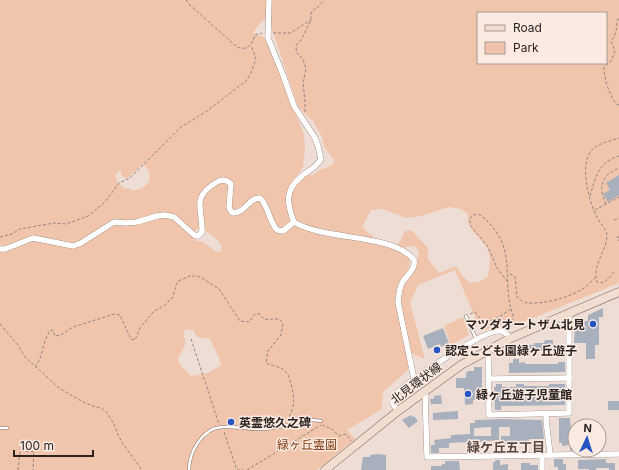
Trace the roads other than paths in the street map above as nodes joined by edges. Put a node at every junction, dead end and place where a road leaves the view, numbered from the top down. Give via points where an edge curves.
1 (269, 0) edge
2 (294, 222) junction
3 (0, 249) edge
4 (619, 292) edge
5 (569, 314) junction
6 (466, 316) road end
7 (511, 338) junction
8 (476, 339) junction
9 (488, 350) junction
10 (569, 378) junction
11 (414, 379) junction
12 (488, 379) junction
13 (425, 391) junction
14 (398, 411) junction
15 (546, 414) junction
16 (321, 421) road end
17 (0, 428) edge
18 (7, 428) dead end
19 (619, 454) edge
20 (542, 455) junction
21 (550, 455) junction
22 (189, 470) edge
23 (325, 470) edge
24 (542, 470) edge

1 - 2 street via 268,38 294,106 314,138 321,159 314,169 302,176 290,190 288,199
2 - 3 street via 283,231 277,230 266,205 260,198 253,200 241,212 233,213 229,207 231,184 224,180 213,185 200,198 202,232 198,236 174,217 165,215 137,222 114,222 73,246 33,238
2 - 11 street via 311,230 382,242 405,252 414,260 414,267 399,290 398,302
4 - 5 main road, 北見環状線
5 - 7 main road, 北見環状線
5 - 10 street
6 - 8 lane
7 - 8 street via 502,331
7 - 9 main road, 北見環状線
8 - 11 street
9 - 12 street
9 - 13 main road, 北見環状線 via 442,377
10 - 12 street
10 - 15 street via 569,413
11 - 14 street via 393,397 393,404
12 - 15 street via 489,415
13 - 14 main road, 北見環状線
13 - 20 street via 427,458
14 - 23 main road, 北見環状線
15 - 21 street
16 - 22 lane via 259,429 222,427 210,431 198,442 189,461
17 - 18 lane
19 - 21 street
20 - 21 street
20 - 24 street

